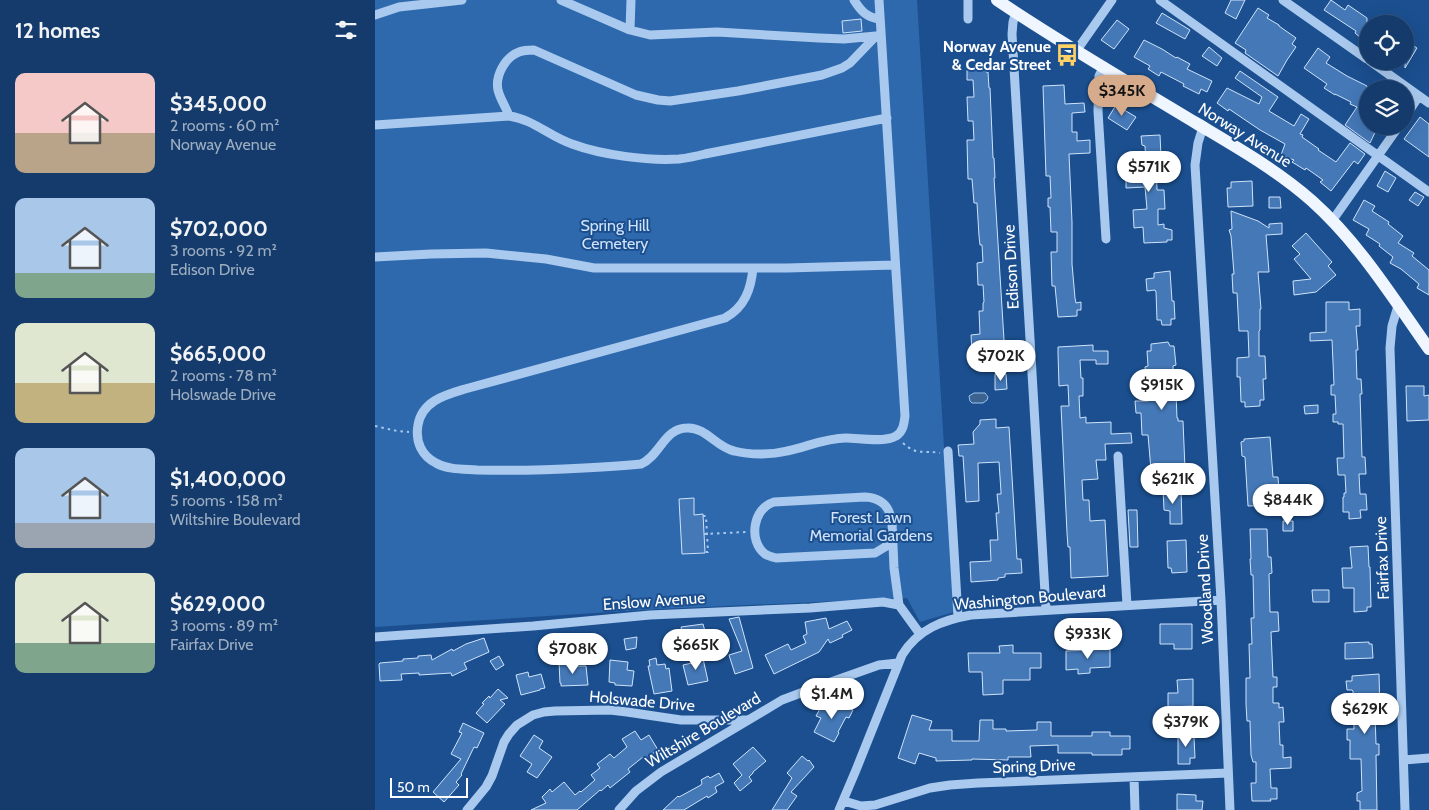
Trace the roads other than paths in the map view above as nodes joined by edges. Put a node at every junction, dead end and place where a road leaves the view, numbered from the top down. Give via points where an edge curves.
1 (462, 0) edge
2 (561, 0) edge
3 (631, 0) edge
4 (854, 0) edge
5 (879, 0) edge
6 (968, 0) edge
7 (997, 0) edge
8 (1112, 0) edge
9 (1160, 0) edge
10 (1283, 0) edge
11 (1016, 12) junction
12 (375, 15) edge
13 (880, 19) junction
14 (969, 19) dead end
15 (631, 30) junction
16 (878, 36) junction
17 (1077, 50) junction
18 (1359, 53) edge
19 (1103, 66) junction
20 (1383, 70) edge
21 (1419, 96) junction
22 (1429, 103) edge
23 (1414, 104) edge
24 (509, 116) junction
25 (887, 118) junction
26 (375, 125) edge
27 (1203, 127) junction
28 (1393, 135) edge
29 (1379, 156) junction
30 (1429, 192) edge
31 (1332, 221) junction
32 (1106, 240) dead end
33 (375, 257) edge
34 (895, 265) junction
35 (753, 268) junction
36 (1398, 306) junction
37 (1429, 349) edge
38 (949, 454) road end
39 (1118, 456) dead end
40 (892, 539) junction
41 (875, 553) junction
42 (893, 568) junction
43 (1221, 600) junction
44 (899, 605) junction
45 (1127, 606) junction
46 (1046, 610) junction
47 (958, 617) junction
48 (920, 634) junction
49 (375, 637) edge
50 (898, 663) junction
51 (747, 720) junction
52 (1429, 758) edge
53 (1404, 760) junction
54 (1228, 773) junction
55 (1134, 777) junction
56 (844, 801) junction
57 (467, 810) edge
58 (619, 810) edge
59 (839, 810) edge
60 (1135, 810) edge
61 (1230, 810) edge
62 (1405, 810) edge

1 - 12 street via 399,7
2 - 15 street
3 - 15 street
4 - 13 street via 865,15
5 - 13 street
6 - 14 street
7 - 11 main road, Norway Avenue
8 - 17 street
9 - 29 street
10 - 18 street
11 - 17 main road, Norway Avenue
11 - 46 street, Edison Drive via 1012,34
13 - 16 street
15 - 16 street via 650,35 717,32 844,39
16 - 24 street via 850,63 822,75 670,102 636,95 542,53 527,50 512,56 501,68 498,91
16 - 25 street
17 - 19 main road, Norway Avenue
19 - 27 main road, Norway Avenue
19 - 32 street via 1099,76 1098,111
20 - 21 street
21 - 22 street
21 - 23 street
24 - 25 street via 521,118 571,144 656,159 705,154
24 - 26 street
25 - 34 street
27 - 31 main road, Norway Avenue via 1284,178
27 - 43 street, Woodland Drive via 1195,165
28 - 29 street
29 - 30 street
29 - 31 street
31 - 36 main road, Norway Avenue via 1355,246
33 - 35 street via 487,253 594,268
34 - 35 street
34 - 35 street via 905,416 896,436 830,439 786,451 743,453 724,448 701,430 686,428 672,433 648,461 641,464 516,471 455,468 438,464 422,451 417,433 421,413 435,400 725,318 743,302 751,285
36 - 37 main road, Norway Avenue
36 - 53 street, Fairfax Drive via 1390,348
38 - 47 street
39 - 45 street
40 - 41 street
40 - 41 street via 889,510 882,501 871,497 774,502 763,507 756,518 757,544 764,553 776,558
40 - 42 street
41 - 42 street via 886,558
42 - 44 street
43 - 45 street, Washington Boulevard
43 - 54 street, Woodland Drive
44 - 48 street
44 - 49 street, Enslow Avenue via 883,602 650,615
45 - 46 street, Washington Boulevard
46 - 47 street, Washington Boulevard
47 - 48 street, Washington Boulevard
48 - 50 street, Washington Boulevard
50 - 51 street, Wiltshire Boulevard via 879,666 794,695
50 - 56 street, Washington Boulevard
51 - 57 street, Holswade Drive via 681,720 610,710 555,711 533,715 509,734 486,788
51 - 58 street, Wiltshire Boulevard via 654,776
52 - 53 street
53 - 62 street, Fairfax Drive
54 - 55 street, Spring Drive
54 - 61 street, Woodland Drive
55 - 56 street, Spring Drive via 951,785 875,805 861,806
55 - 60 street
56 - 59 street, Washington Boulevard

